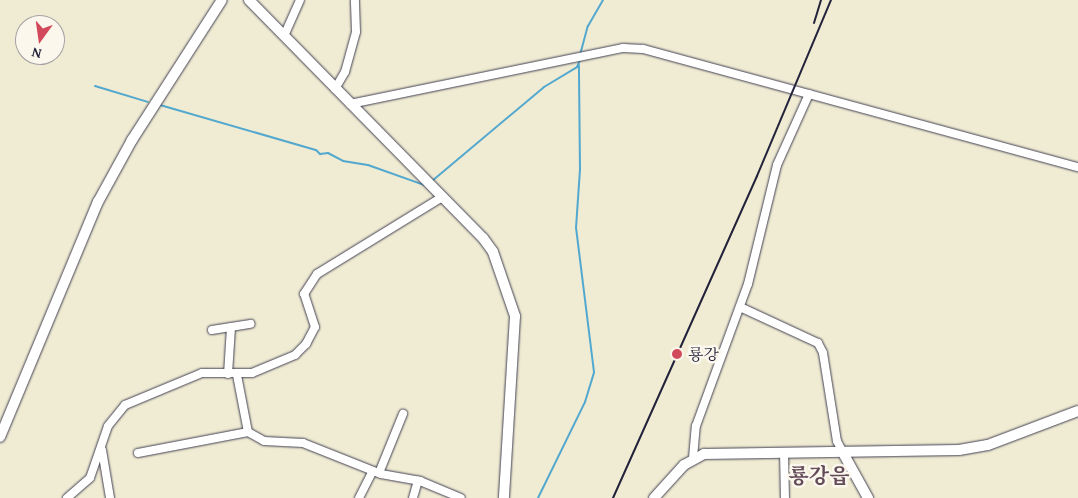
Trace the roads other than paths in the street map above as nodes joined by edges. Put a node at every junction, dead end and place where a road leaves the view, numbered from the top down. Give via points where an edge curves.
1 (222, 0) edge
2 (248, 0) edge
3 (300, 0) edge
4 (355, 0) edge
5 (284, 36) junction
6 (336, 89) junction
7 (809, 94) junction
8 (350, 104) junction
9 (1078, 167) edge
10 (442, 197) junction
11 (740, 307) junction
12 (251, 324) dead end
13 (231, 327) junction
14 (212, 330) dead end
15 (228, 374) junction
16 (237, 374) junction
17 (1078, 411) edge
18 (403, 414) dead end
19 (248, 432) junction
20 (0, 437) edge
21 (102, 450) junction
22 (842, 451) junction
23 (784, 452) junction
24 (138, 453) dead end
25 (693, 458) junction
26 (376, 472) junction
27 (418, 481) junction
28 (66, 498) edge
29 (110, 498) edge
30 (359, 498) edge
31 (413, 498) edge
32 (461, 498) edge
33 (504, 498) edge
34 (654, 498) edge
35 (785, 498) edge
36 (868, 498) edge

1 - 20 main road via 136,132 98,202
2 - 5 main road
3 - 5 street
4 - 6 street via 356,32 345,72
5 - 6 main road
6 - 8 main road
7 - 8 street via 643,49 623,48
7 - 9 street
7 - 11 street via 777,165
8 - 10 main road
10 - 16 street via 317,274 304,294 315,327 300,352 258,370
10 - 33 main road via 493,252 515,316
11 - 22 street via 818,343 823,353 837,441
11 - 25 street via 696,426
12 - 13 street
13 - 14 street
13 - 15 street
15 - 16 street
15 - 21 street via 202,373 125,405 110,422
16 - 19 street
17 - 22 main road via 978,448
18 - 26 street
19 - 24 street
19 - 26 street via 271,443 308,444
21 - 28 street via 90,478
21 - 29 street
22 - 23 main road
22 - 36 main road
23 - 25 main road via 704,454
23 - 35 street
25 - 34 main road
26 - 27 street
26 - 30 street
27 - 31 street
27 - 32 street

